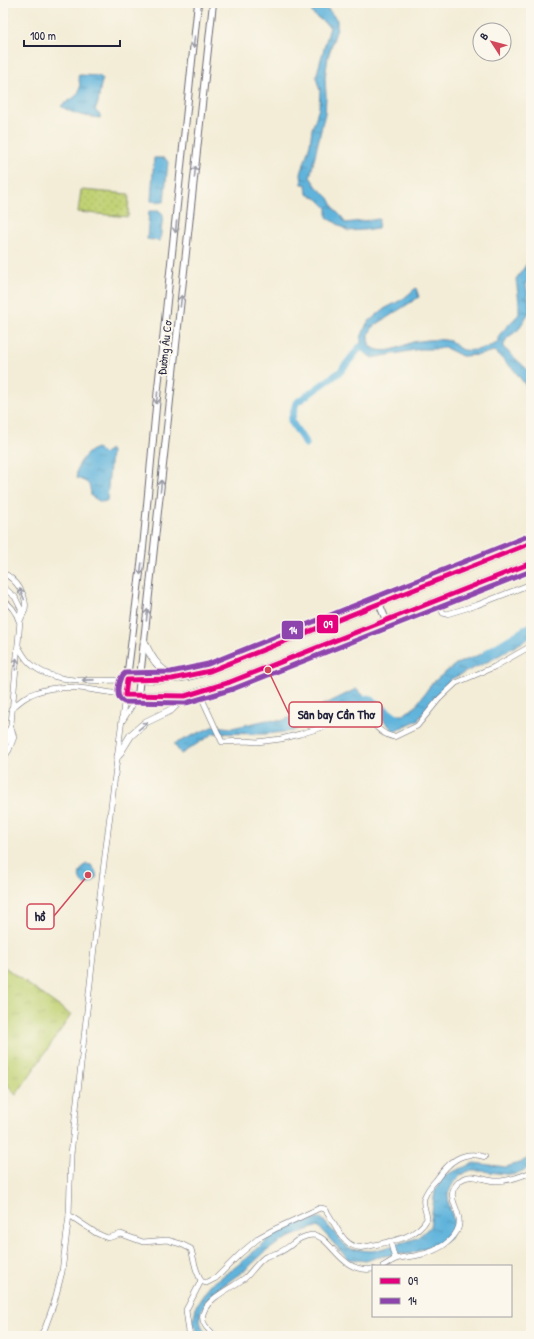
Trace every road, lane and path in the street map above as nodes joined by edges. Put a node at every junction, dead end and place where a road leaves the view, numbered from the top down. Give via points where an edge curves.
1 (198, 3) edge
2 (213, 3) edge
3 (531, 543) edge
4 (143, 548) junction
5 (154, 550) junction
6 (529, 563) edge
7 (3, 573) edge
8 (531, 584) edge
9 (3, 587) edge
10 (437, 599) junction
11 (3, 600) edge
12 (379, 603) junction
13 (386, 620) junction
14 (20, 622) junction
15 (144, 641) junction
16 (18, 646) junction
17 (531, 646) edge
18 (186, 677) junction
19 (127, 680) junction
20 (140, 680) junction
21 (199, 692) junction
22 (125, 695) junction
23 (138, 696) junction
24 (185, 696) junction
25 (12, 709) junction
26 (123, 721) junction
27 (11, 727) junction
28 (3, 739) edge
29 (3, 749) edge
30 (118, 756) junction
31 (3, 759) edge
32 (485, 1157) dead end
33 (531, 1172) edge
34 (69, 1215) junction
35 (391, 1243) junction
36 (394, 1257) junction
37 (384, 1265) edge
38 (372, 1269) edge
39 (201, 1281) junction
40 (40, 1336) edge
41 (192, 1336) edge
42 (216, 1336) edge

1 -> 4 street, Đường Âu Cơ
5 -> 2 street, Đường Âu Cơ
3 - 12 main road
4 - 5 street
4 -> 19 street, Đường Âu Cơ
15 -> 5 street, Đường Âu Cơ
6 - 10 main road
14 -> 7 street via 25,610 25,598 14,582
8 - 10 street via 447,614 444,614
9 - 14 street via 15,597 20,609
10 - 13 main road
11 - 14 street via 16,612
12 - 13 street
12 - 18 main road via 210,671
13 - 21 main road
14 - 16 street
15 - 18 main road via 150,655 160,666 176,676
15 - 20 street, Đường Âu Cơ
19 -> 16 street via 71,680 55,676 41,671 29,662
25 -> 16 street
17 - 21 street via 494,667 456,683 439,698 417,726 394,736 382,732 364,710 356,708 320,728 281,739 222,742
18 - 20 main road
19 - 20 main road
19 - 22 street, Đường Âu Cơ
20 - 23 street, Đường Âu Cơ
21 - 24 main road
22 - 23 main road
22 - 25 street via 66,687 52,688 35,692
22 - 26 street
23 - 24 main road
23 - 26 street
30 -> 24 main road via 131,735 146,722 171,710
25 - 27 street
26 - 30 street
27 - 28 street
27 - 29 street via 10,736
27 - 31 street via 14,737
30 - 34 street via 71,1154
32 - 35 street via 470,1155 449,1163 424,1198 427,1219 425,1223 415,1233
33 - 36 street via 504,1181 464,1178 451,1194 460,1220 452,1239 440,1248 414,1256
34 - 39 street via 108,1238 121,1234 143,1242 167,1240 187,1246 191,1249
34 - 40 street via 62,1272 54,1303
35 - 36 street
35 - 39 street via 354,1247 346,1241 325,1209 320,1208 260,1238 216,1278 206,1283
36 - 37 street
38 - 42 street via 350,1265 319,1236 301,1238 279,1253 265,1257 246,1276 207,1305 203,1322
39 - 41 street via 186,1310 189,1332

